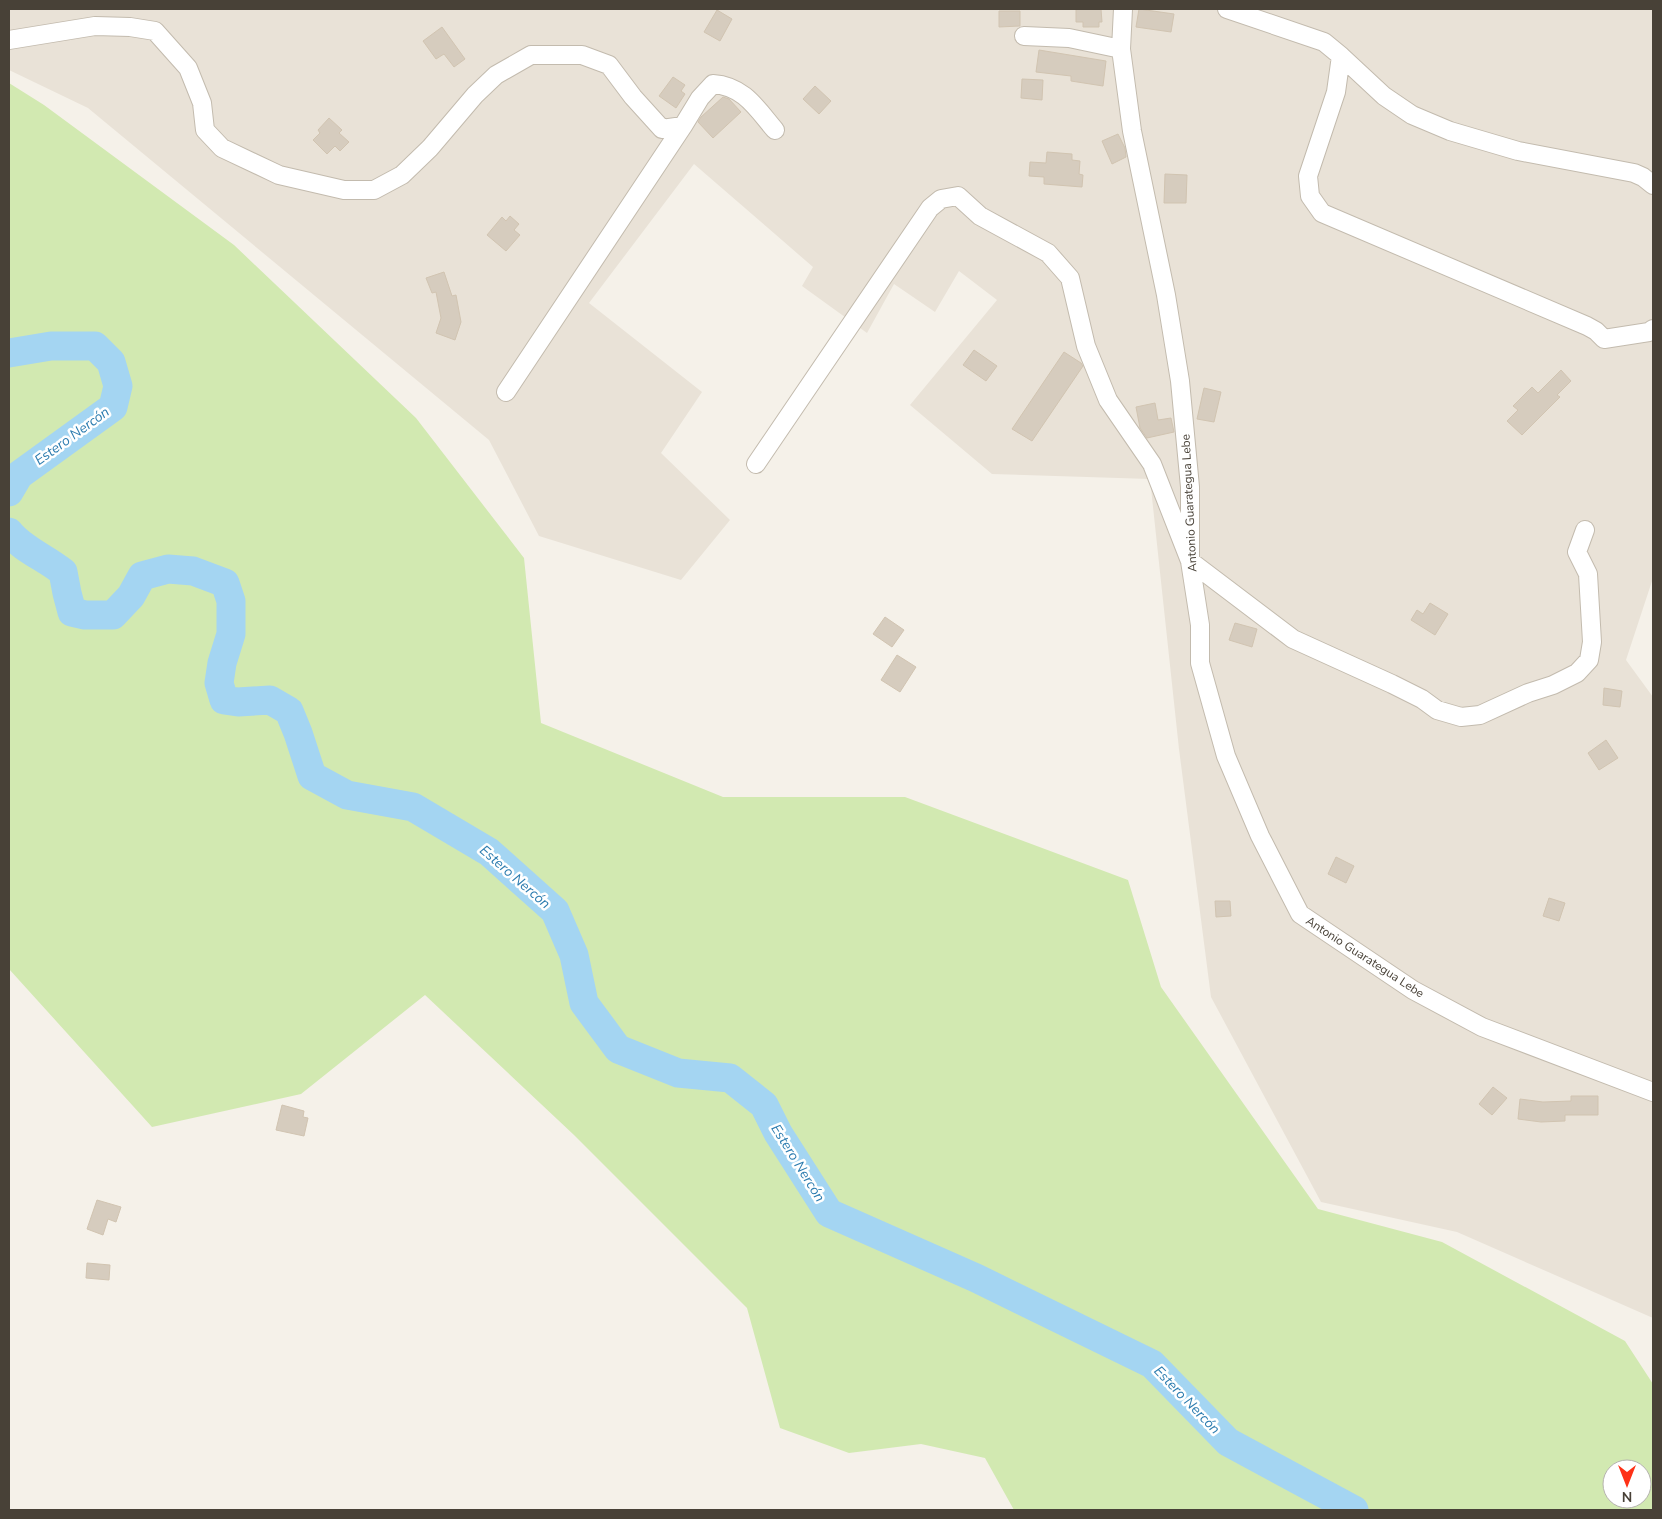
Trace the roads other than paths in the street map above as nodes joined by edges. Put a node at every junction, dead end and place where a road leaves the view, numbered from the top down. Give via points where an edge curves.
1 (1123, 9) edge
2 (1227, 9) edge
3 (1024, 36) dead end
4 (9, 40) edge
5 (1121, 49) junction
6 (1341, 56) junction
7 (682, 126) junction
8 (775, 130) dead end
9 (1653, 185) edge
10 (1653, 329) edge
11 (506, 392) dead end
12 (756, 464) dead end
13 (1585, 530) dead end
14 (1190, 561) junction
15 (1653, 1092) edge

1 - 5 street, Antonio Guarategua Lebe
2 - 6 street via 1324,42
3 - 5 street via 1069,38
4 - 7 street via 94,26 155,31 188,68 202,103 205,130 222,148 279,175 344,190 374,190 402,175 496,75 531,55 582,55 608,65 662,129
5 - 14 street, Antonio Guarategua Lebe via 1132,131 1161,266 1180,381 1190,487
6 - 9 street via 1384,96 1412,114 1450,131 1518,151 1634,173
6 - 10 street via 1336,92 1308,176 1310,196 1322,213 1587,326 1604,339
7 - 8 street via 713,84 725,85 746,96
7 - 11 street
12 - 14 street via 930,208 942,199 958,196 980,216 1048,253 1070,278 1086,346 1108,400 1152,464
13 - 14 street via 1577,552 1588,574 1592,642 1589,660 1577,673 1553,685 1480,715 1461,717 1437,710 1392,684 1293,639
14 - 15 street, Antonio Guarategua Lebe via 1200,625 1200,664 1226,756 1260,836 1300,914 1413,990 1482,1027

